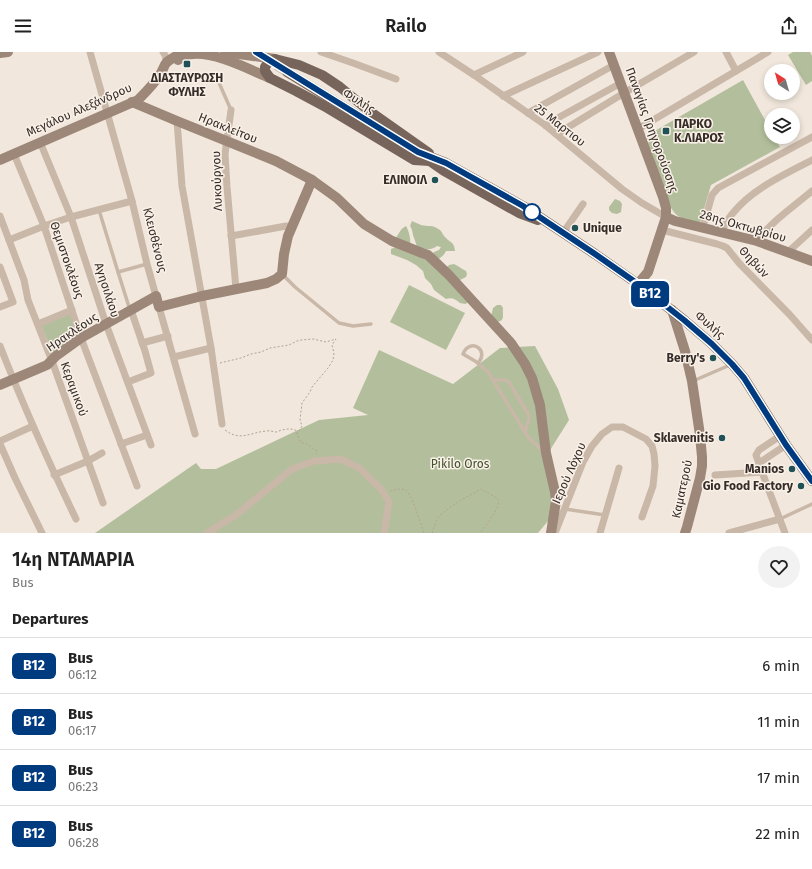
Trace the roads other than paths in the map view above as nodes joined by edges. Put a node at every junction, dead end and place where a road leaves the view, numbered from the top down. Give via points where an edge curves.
1 (8, 52) edge
2 (90, 52) edge
3 (163, 52) edge
4 (183, 52) edge
5 (225, 52) edge
6 (321, 52) edge
7 (439, 52) edge
8 (523, 52) edge
9 (598, 52) edge
10 (609, 52) edge
11 (694, 52) edge
12 (726, 52) edge
13 (768, 52) edge
14 (0, 53) edge
15 (275, 59) junction
16 (614, 65) junction
17 (163, 69) junction
18 (736, 70) junction
19 (287, 72) tunnel mouth
20 (474, 75) junction
21 (216, 76) dead end
22 (270, 78) junction
23 (396, 80) dead end
24 (623, 88) junction
25 (503, 96) junction
26 (132, 102) junction
27 (231, 110) joint
28 (107, 113) junction
29 (528, 113) junction
30 (177, 121) junction
31 (545, 125) junction
32 (638, 129) junction
33 (557, 134) junction
34 (812, 137) edge
35 (40, 142) junction
36 (228, 142) junction
37 (418, 152) junction
38 (14, 154) junction
39 (0, 160) edge
40 (812, 160) edge
41 (430, 162) junction
42 (446, 163) junction
43 (312, 180) junction
44 (812, 191) edge
45 (132, 201) junction
46 (583, 204) dead end
47 (99, 210) junction
48 (0, 216) edge
49 (71, 217) junction
50 (666, 217) junction
51 (44, 226) junction
52 (553, 226) junction
53 (292, 227) junction
54 (703, 227) junction
55 (662, 230) junction
56 (812, 230) edge
57 (722, 232) junction
58 (563, 233) junction
59 (231, 236) junction
60 (9, 240) junction
61 (757, 241) junction
62 (788, 252) junction
63 (812, 261) edge
64 (147, 264) junction
65 (0, 266) edge
66 (118, 272) junction
67 (279, 277) junction
68 (638, 284) junction
69 (236, 289) junction
70 (156, 296) junction
71 (202, 296) junction
72 (0, 307) edge
73 (159, 307) junction
74 (72, 310) junction
75 (131, 310) junction
76 (672, 310) junction
77 (38, 324) junction
78 (106, 324) junction
79 (371, 324) dead end
80 (168, 336) junction
81 (81, 338) junction
82 (812, 340) edge
83 (142, 343) junction
84 (0, 346) edge
85 (211, 348) junction
86 (174, 357) junction
87 (52, 361) junction
88 (478, 363) junction
89 (732, 364) junction
90 (13, 379) junction
91 (494, 380) junction
92 (692, 381) junction
93 (128, 382) junction
94 (0, 385) edge
95 (222, 424) road end
96 (34, 426) junction
97 (525, 430) junction
98 (148, 434) junction
99 (195, 434) dead end
100 (780, 436) junction
101 (0, 443) edge
102 (121, 444) junction
103 (151, 445) dead end
104 (786, 445) junction
105 (102, 453) dead end
106 (546, 453) junction
107 (88, 461) junction
108 (759, 463) junction
109 (619, 468) dead end
110 (762, 472) junction
111 (54, 475) junction
112 (715, 475) dead end
113 (812, 481) edge
114 (137, 486) dead end
115 (103, 503) dead end
116 (812, 504) edge
117 (565, 509) junction
118 (605, 515) junction
119 (642, 517) dead end
120 (76, 519) dead end
121 (780, 519) junction
122 (553, 530) edge
123 (42, 533) edge
124 (207, 533) edge
125 (384, 533) edge
126 (544, 533) edge
127 (600, 533) edge
128 (685, 533) edge
129 (729, 533) edge
130 (785, 533) edge

1 - 14 street
2 - 28 street, Κλεισθένους
3 - 17 street via 166,57
4 - 17 street, Μεγάλου Αλεξάνδρου via 174,57
5 - 15 street
6 - 23 street
7 - 20 street, 25 Μαρτιου
8 - 20 street
9 - 25 street
10 - 16 street, Παναγίας Γρηγορούσσης
11 - 24 street
12 - 18 street
13 - 18 street
15 - 22 main road via 265,67
15 - 42 main road via 299,65 322,75 374,115
16 - 24 street, Παναγίας Γρηγορούσσης
16 - 29 street
17 - 22 street, Μεγάλου Αλεξάνδρου via 181,58 199,54 226,60
17 - 26 street, Μεγάλου Αλεξάνδρου via 144,94
18 - 32 street
19 - 37 main road, Φυλής
20 - 25 street, 25 Μαρτιου
21 - 27 lane, Λυκούργου
22 - 41 main road via 324,106 414,160
24 - 31 street
24 - 32 street, Παναγίας Γρηγορούσσης
24 - 33 street
25 - 29 street, 25 Μαρτιου
26 - 28 street, Μεγάλου Αλεξάνδρου
26 - 30 street, Ηρακλείτου
27 - 36 street, Λυκούργου
28 - 35 street, Μεγάλου Αλεξάνδρου
28 - 45 street, Κλεισθένους
29 - 31 street, 25 Μαρτιου
30 - 36 street, Ηρακλείτου
30 - 71 street via 182,186
31 - 33 street, 25 Μαρτιου
32 - 50 street, Παναγίας Γρηγορούσσης via 663,198
33 - 50 street, 25 Μαρτιου via 622,190
34 - 54 street via 718,188 712,195
35 - 38 street, Μεγάλου Αλεξάνδρου
35 - 49 street, Αγησιλάου
36 - 43 street, Ηρακλείτου via 276,161
36 - 59 street, Λυκούργου via 225,154 226,187
37 - 41 main road, Φυλής
37 - 42 main road, Φυλής
38 - 39 street, Μεγάλου Αλεξάνδρου
38 - 51 street, Θεμιστοκλέους
40 - 57 street via 744,201 732,214
41 - 52 main road, Φυλής via 519,213
42 - 52 main road, Φυλής via 523,206
43 - 53 street
43 - 106 street, Ηρακλείτου via 337,198 364,224 392,241 431,258 511,343 532,378 540,405
44 - 61 street via 782,215
45 - 47 street
45 - 64 street, Κλεισθένους
46 - 58 street
47 - 49 street
47 - 66 lane
48 - 60 street, Κεραμικού
49 - 51 street
49 - 78 street, Αγησιλάου
50 - 54 street, 28ης Οκτωβρίου
50 - 55 street, Παναγίας Γρηγορούσσης
51 - 60 street
51 - 74 street, Θεμιστοκλέους
52 - 58 main road, Φυλής
53 - 59 street
53 - 67 street
54 - 57 street, 28ης Οκτωβρίου
55 - 68 street, Παναγίας Γρηγορούσσης via 648,272
55 - 82 street, Θηβών via 727,248
56 - 62 street
57 - 61 street, 28ης Οκτωβρίου
58 - 68 main road, Φυλής
59 - 69 street, Λυκούργου
60 - 77 street, Κεραμικού
61 - 62 street, 28ης Οκτωβρίου
62 - 63 street, 28ης Οκτωβρίου
64 - 66 lane
64 - 70 street, Κλεισθένους
65 - 72 street via 13,302
66 - 75 lane
67 - 69 street via 267,283
67 - 79 lane via 339,323 353,326
68 - 76 main road, Φυλής
69 - 71 street
70 - 73 street, Κλεισθένους
70 - 75 street, Ηρακλέους
71 - 73 street
71 - 85 street
73 - 80 street, Κλεισθένους
74 - 77 street
74 - 81 street, Θεμιστοκλέους
75 - 78 street, Ηρακλέους
75 - 83 street
76 - 89 main road, Φυλής
76 - 92 street, Καματερού
77 - 87 street, Κεραμικού
78 - 81 street, Ηρακλέους
78 - 93 street, Αγησιλάου
80 - 83 street
80 - 86 street, Κλεισθένους
81 - 87 street, Ηρακλέους
81 - 102 street, Θεμιστοκλέους
83 - 93 street via 151,373
84 - 90 street
85 - 86 street
85 - 95 street
86 - 99 street, Κλεισθένους
87 - 90 street, Ηρακλέους
87 - 107 street, Κεραμικού
88 - 88 lane via 463,354 465,350 474,346 479,348 482,358
88 - 91 lane
89 - 92 lane
89 - 100 main road, Φυλής via 744,378
90 - 94 street, Ηρακλέους
90 - 96 street
91 - 97 lane
91 - 97 lane via 509,382 528,414
92 - 128 street, Καματερού via 702,466
93 - 98 street, Αγησιλάου
96 - 101 street
96 - 111 street
97 - 106 lane via 534,444
98 - 102 street
98 - 103 street, Αγησιλάου
100 - 104 main road, Φυλής
100 - 108 street via 758,451 756,455
101 - 123 street
102 - 114 street, Θεμιστοκλέους
104 - 108 street
104 - 113 main road, Φυλής
105 - 107 street
106 - 122 street, Ηρακλείτου via 556,502
107 - 111 street
107 - 115 street, Κεραμικού
108 - 110 street
109 - 118 street
110 - 112 street
110 - 121 street
111 - 120 street
116 - 121 lane
117 - 118 lane
117 - 119 street, Ιερού Λόχου via 592,446 612,427 623,426 646,439 654,454 653,486
117 - 122 street, Ιερού Λόχου
118 - 127 street
121 - 129 street
121 - 130 street
122 - 126 street
124 - 125 street via 236,515 292,469 314,461 341,459 358,468 381,489 389,502

